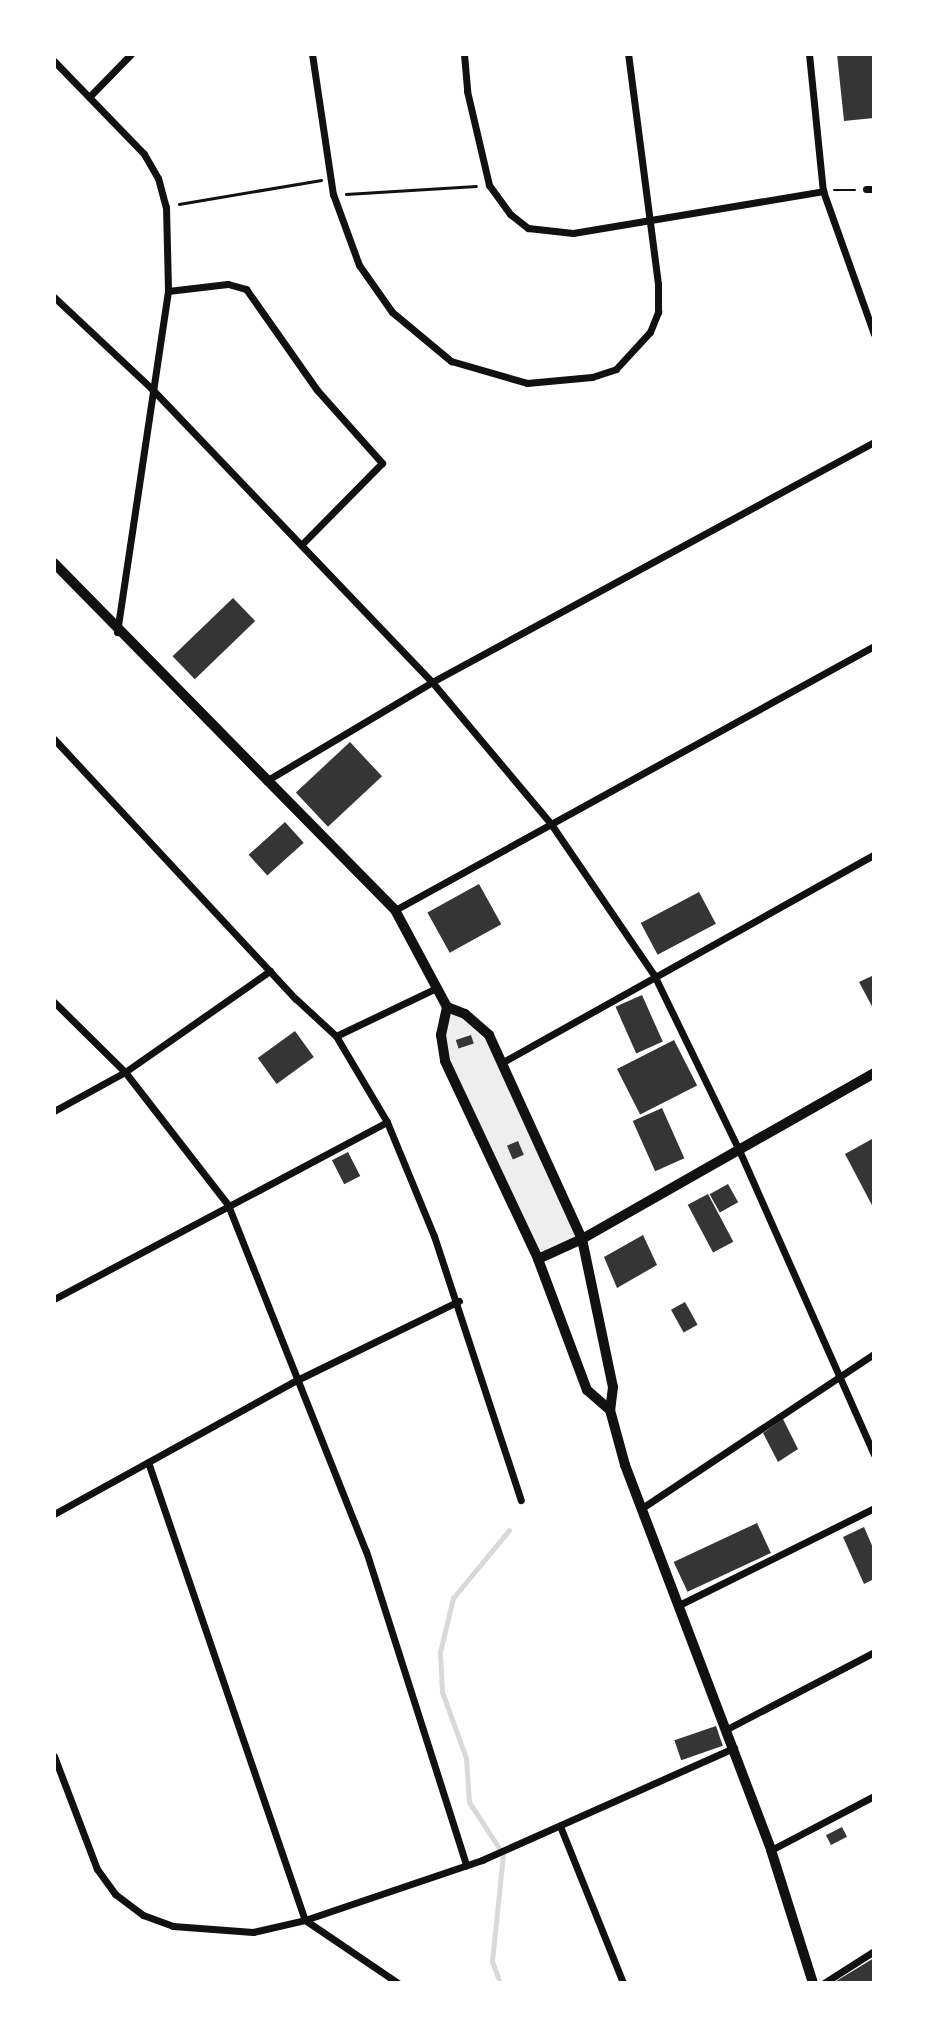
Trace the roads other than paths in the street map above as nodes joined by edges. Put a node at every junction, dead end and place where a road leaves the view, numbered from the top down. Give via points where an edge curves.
1 (131, 54) edge
2 (313, 54) edge
3 (464, 54) edge
4 (628, 54) edge
5 (809, 54) edge
6 (54, 61) edge
7 (91, 95) junction
8 (823, 191) junction
9 (647, 218) junction
10 (168, 291) junction
11 (54, 297) edge
12 (874, 334) edge
13 (151, 388) junction
14 (874, 442) edge
15 (301, 545) junction
16 (54, 563) edge
17 (117, 632) junction
18 (874, 646) edge
19 (432, 682) junction
20 (54, 738) edge
21 (266, 781) junction
22 (551, 824) junction
23 (874, 855) edge
24 (395, 910) junction
25 (270, 971) junction
26 (654, 975) junction
27 (436, 988) junction
28 (54, 1002) edge
29 (447, 1007) junction
30 (336, 1036) junction
31 (503, 1062) junction
32 (125, 1072) junction
33 (874, 1073) edge
34 (54, 1111) edge
35 (387, 1122) junction
36 (739, 1150) junction
37 (228, 1205) junction
38 (582, 1239) junction
39 (538, 1259) junction
40 (54, 1300) edge
41 (459, 1301) junction
42 (874, 1354) edge
43 (838, 1374) junction
44 (299, 1379) junction
45 (610, 1410) junction
46 (874, 1454) edge
47 (148, 1462) junction
48 (521, 1500) dead end
49 (642, 1508) junction
50 (874, 1508) edge
51 (54, 1514) edge
52 (681, 1604) junction
53 (874, 1651) edge
54 (727, 1729) junction
55 (734, 1748) junction
56 (54, 1756) edge
57 (874, 1796) edge
58 (560, 1826) junction
59 (771, 1850) junction
60 (466, 1865) junction
61 (305, 1920) junction
62 (874, 1951) edge
63 (398, 1983) edge
64 (623, 1983) edge
65 (813, 1983) edge
66 (824, 1983) edge

1 - 7 street
2 - 9 street via 333,194 359,265 392,312 451,361 527,383 592,377 616,369 650,332 657,312 658,284
3 - 9 street via 467,91 489,185 510,214 528,229 573,233
4 - 9 street
5 - 8 street
6 - 7 street
7 - 10 street via 144,154 158,178 166,207
8 - 9 street
8 - 12 street
10 - 13 street
10 - 15 street via 228,284 246,289 317,390 382,463
11 - 13 street
13 - 15 street
13 - 17 street
14 - 19 street
15 - 19 street
16 - 17 street
17 - 21 street
18 - 22 street
19 - 21 street
19 - 22 street
20 - 25 street
21 - 24 street
22 - 24 street
22 - 26 street
23 - 26 street
24 - 27 street
25 - 30 street
25 - 32 street
26 - 31 street
26 - 36 street
27 - 29 street
27 - 30 street
28 - 32 street
29 - 31 street via 479,1023
29 - 39 street via 441,1035 445,1061
30 - 35 street
31 - 38 street
32 - 34 street
32 - 37 street
33 - 36 street
35 - 37 street
35 - 41 street
36 - 38 street
36 - 43 street
37 - 40 street
37 - 44 street
38 - 39 street
38 - 45 street via 613,1387
39 - 45 street via 587,1390
41 - 44 street
41 - 48 street
42 - 43 street
43 - 46 street
43 - 49 street
44 - 47 street
44 - 60 street via 366,1551
45 - 49 street
47 - 51 street
47 - 61 street
49 - 52 street
50 - 52 street
52 - 54 street
53 - 54 street
54 - 55 street
55 - 58 street
55 - 59 street
56 - 61 street via 97,1869 115,1894 143,1915 206,1931 253,1932
57 - 59 street
58 - 60 street
58 - 64 street
59 - 65 street
60 - 61 street
61 - 63 street
62 - 66 street

